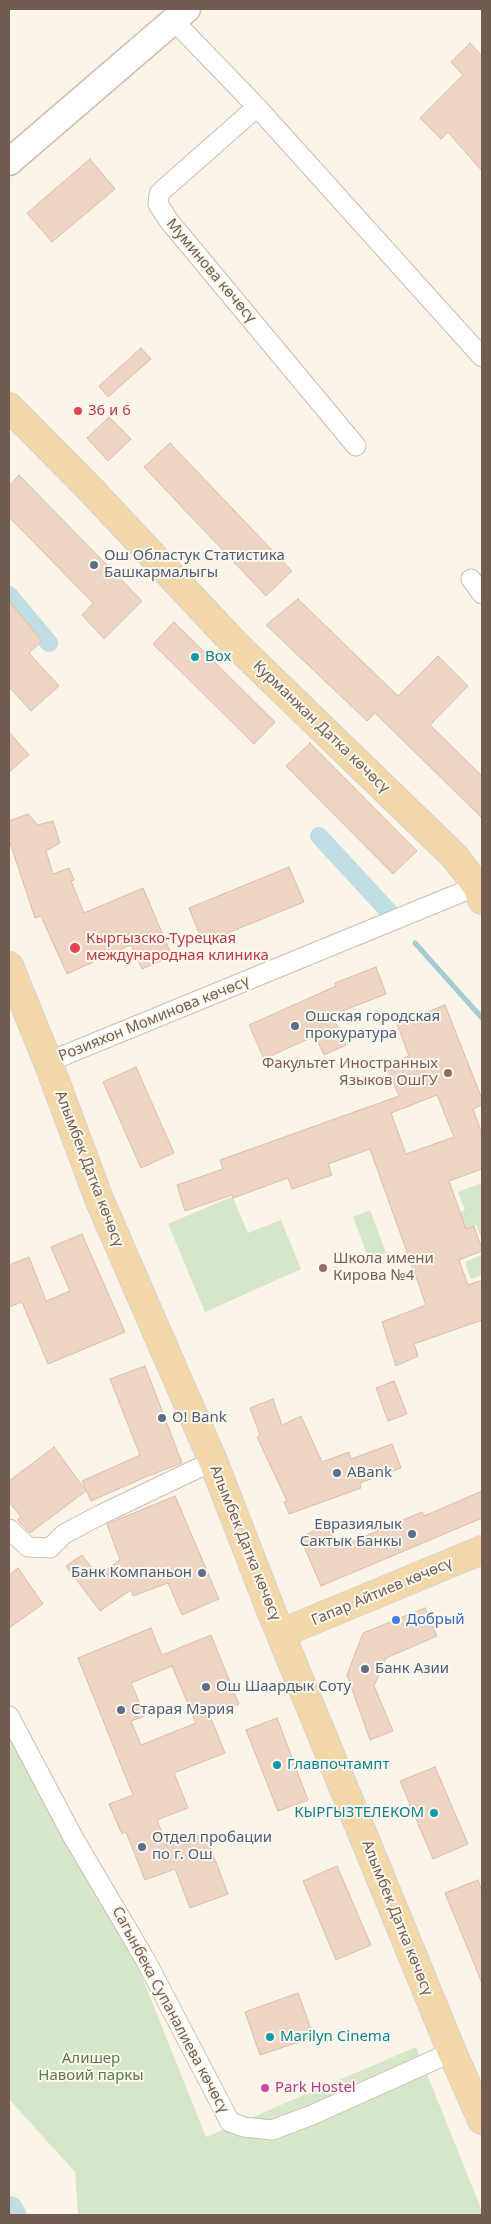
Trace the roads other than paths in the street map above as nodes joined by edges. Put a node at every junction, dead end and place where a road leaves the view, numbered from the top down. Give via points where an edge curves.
1 (180, 15) edge
2 (257, 107) junction
3 (9, 162) edge
4 (482, 357) edge
5 (9, 407) edge
6 (356, 446) dead end
7 (481, 890) edge
8 (9, 966) edge
9 (48, 1062) junction
10 (212, 1461) junction
11 (9, 1529) edge
12 (482, 1550) edge
13 (282, 1634) junction
14 (9, 1716) edge
15 (452, 2052) junction
16 (482, 2120) edge

1 - 2 street
1 - 3 main road
2 - 4 street
2 - 6 street, Муминова көчөсү via 165,188 158,204 168,221
5 - 7 main road, Курманжан Датка көчөсү via 235,644 455,857
7 - 9 street, Розияхон Моминова көчөсү
8 - 9 main road, Алымбек Датка көчөсү
9 - 10 main road, Алымбек Датка көчөсү via 99,1200
10 - 11 street via 64,1534 50,1548 28,1547
10 - 13 main road, Алымбек Датка көчөсү
12 - 13 main road, Гапар Айтиев көчөсү
13 - 15 main road, Алымбек Датка көчөсү
14 - 15 street, Сагынбека Супаналиева көчөсү via 73,1837 146,1961 230,2122 272,2130
15 - 16 main road, Алымбек Датка көчөсү

